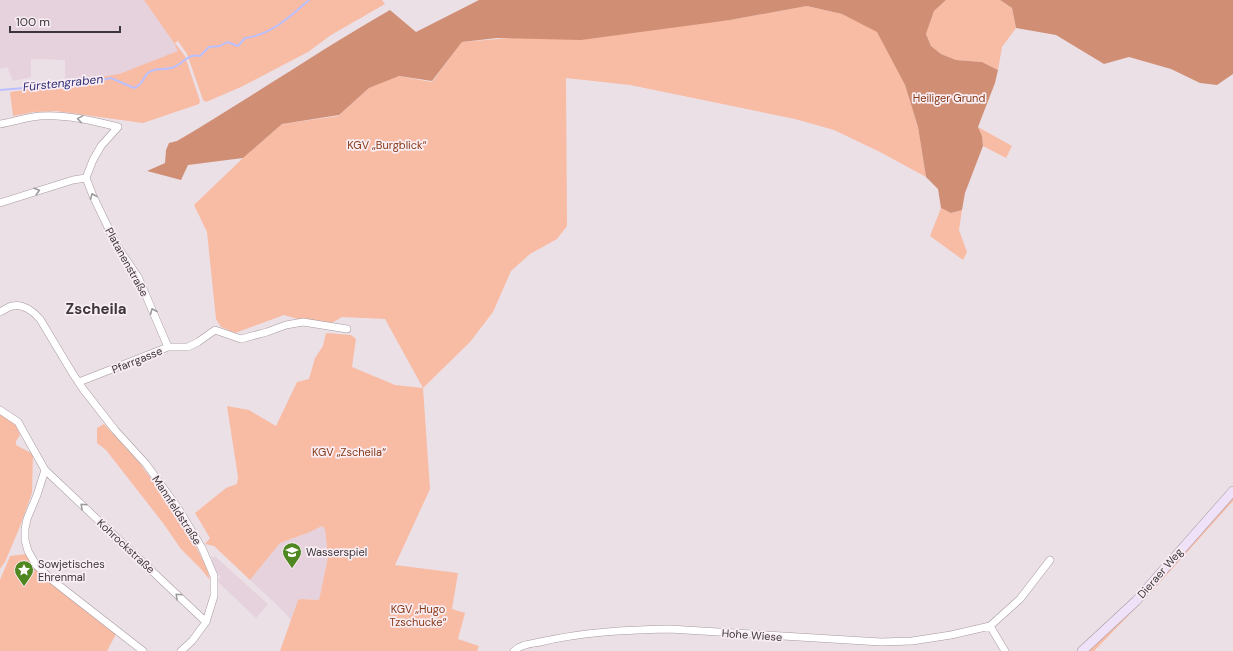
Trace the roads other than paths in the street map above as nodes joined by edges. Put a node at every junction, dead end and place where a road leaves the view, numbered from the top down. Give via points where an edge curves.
1 (0, 124) edge
2 (86, 178) junction
3 (0, 203) edge
4 (0, 312) edge
5 (347, 329) dead end
6 (168, 347) junction
7 (79, 382) junction
8 (0, 410) edge
9 (45, 470) junction
10 (1233, 490) edge
11 (1050, 560) dead end
12 (206, 622) junction
13 (990, 626) junction
14 (142, 651) edge
15 (181, 651) edge
16 (514, 651) edge
17 (1005, 651) edge
18 (1082, 651) edge

2 -> 1 street via 101,146 118,127 54,116 40,116
3 -> 2 street
6 -> 2 street, Platanenstraße via 138,277 117,246
4 - 7 street, Mannfeldstraße via 12,306 21,306 34,312
5 - 6 street, Pfarrgasse via 303,322 240,338 215,330 188,346
6 - 7 street, Pfarrgasse
7 - 12 street, Mannfeldstraße via 115,430 146,464 178,508 202,548 214,576 214,596
8 - 9 street, Kohrockstraße via 18,422
12 -> 9 street, Kohrockstraße
9 - 14 street via 25,529 25,540 30,555 36,566 52,580
10 - 18 main road, Dieraer Weg via 1136,601
11 - 13 street, Hohe Wiese via 1020,599
12 - 15 street, Mannfeldstraße
13 - 16 street, Hohe Wiese via 912,641 882,642 669,629 634,630 560,637 525,645
13 - 17 street

